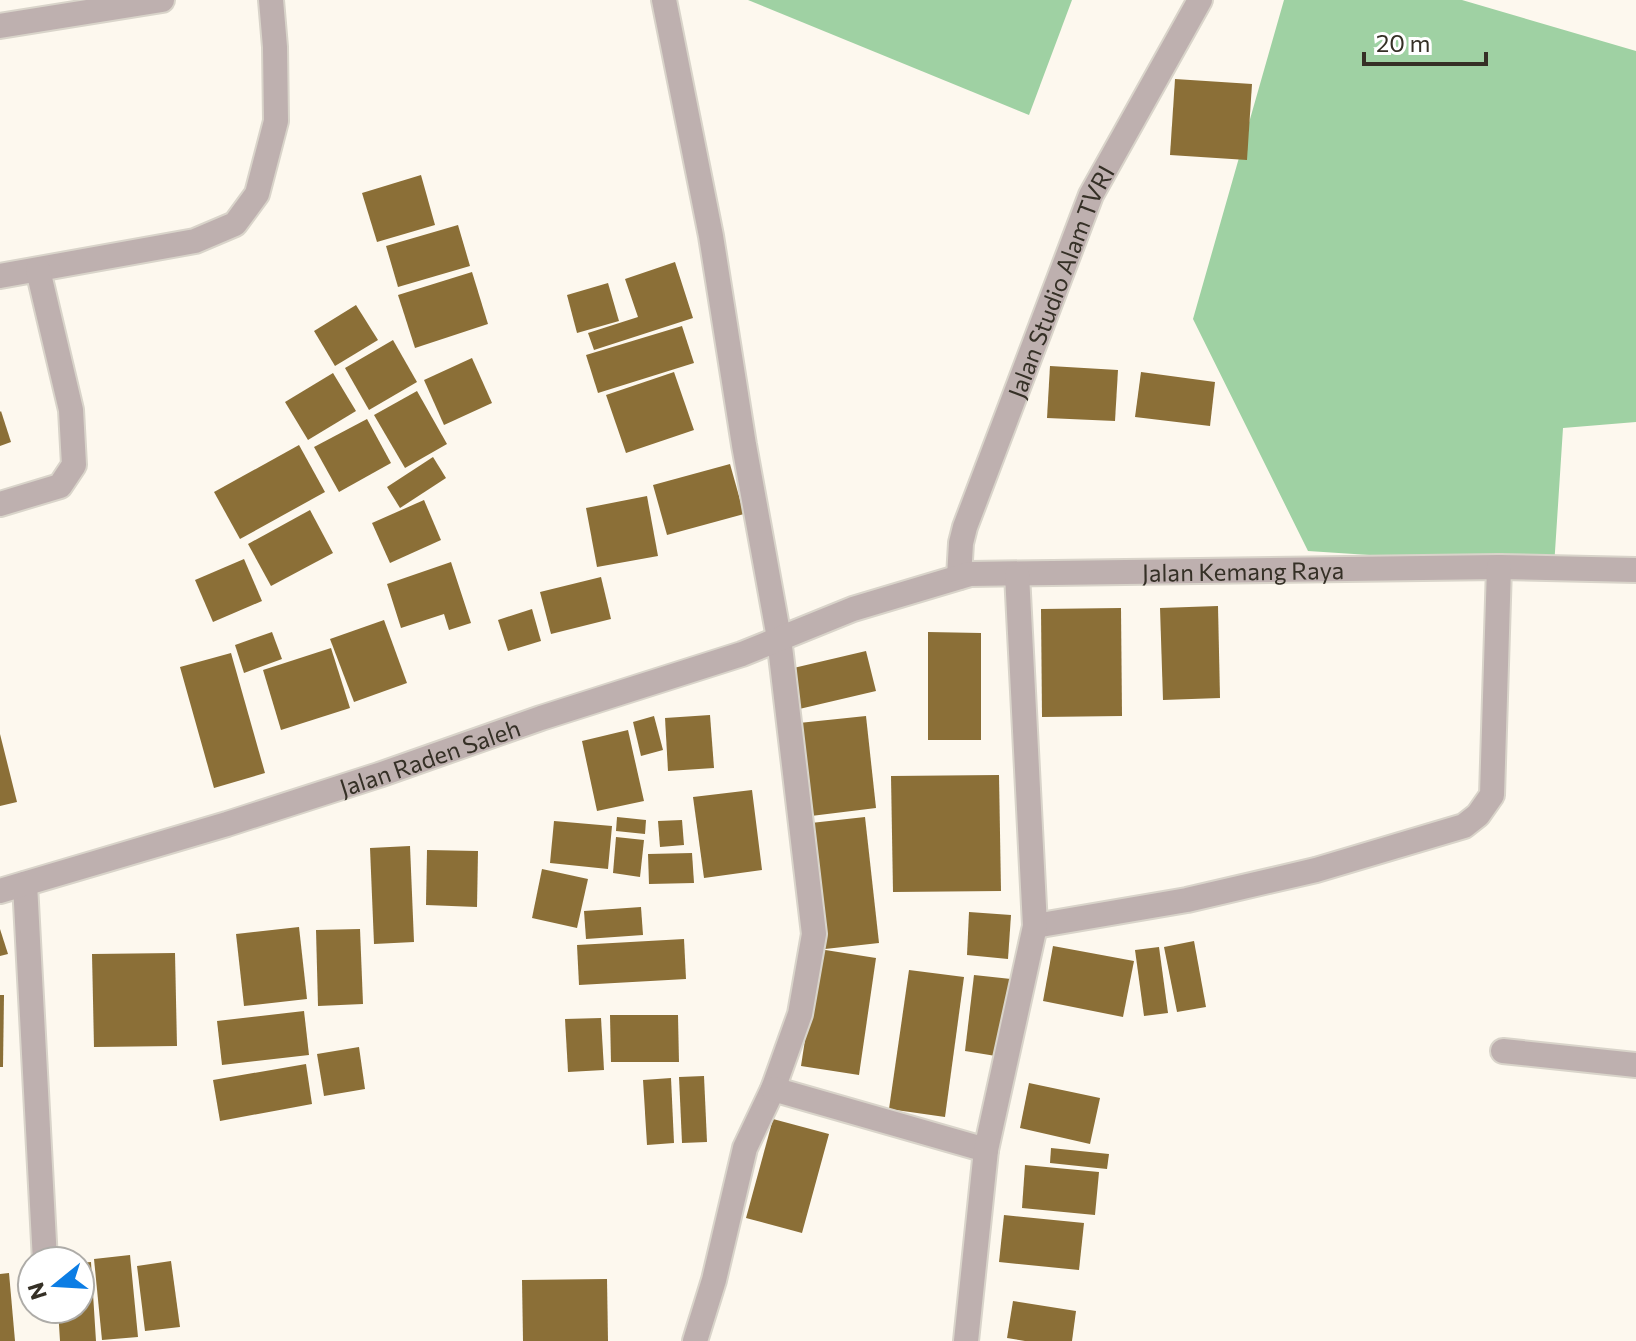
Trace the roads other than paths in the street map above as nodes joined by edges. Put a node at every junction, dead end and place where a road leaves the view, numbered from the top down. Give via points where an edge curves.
1 (162, 0) edge
2 (271, 0) edge
3 (664, 0) edge
4 (1200, 0) edge
5 (0, 26) edge
6 (38, 270) junction
7 (0, 276) edge
8 (0, 504) edge
9 (1499, 567) junction
10 (1636, 570) edge
11 (1017, 574) junction
12 (959, 577) junction
13 (853, 609) joint
14 (779, 638) junction
15 (25, 884) junction
16 (0, 891) edge
17 (1035, 926) junction
18 (1503, 1051) dead end
19 (1636, 1065) edge
20 (773, 1089) junction
21 (986, 1150) junction
22 (44, 1245) edge
23 (695, 1341) edge
24 (966, 1341) edge

1 - 5 street
2 - 6 street via 276,121 257,194 235,224 195,241
3 - 14 street via 711,236
4 - 12 street, Jalan Studio Alam TVRI via 1091,195 965,527
6 - 7 street
6 - 8 street via 71,410 74,465 60,486
9 - 10 street, Jalan Kemang Raya
9 - 11 street, Jalan Kemang Raya
9 - 17 street via 1492,795 1464,826 1316,870 1187,900
11 - 12 street, Jalan Kemang Raya
11 - 17 street
12 - 13 street, Jalan Kemang Raya
13 - 14 street, Jalan Raden Saleh
14 - 15 street, Jalan Raden Saleh via 363,780
14 - 20 street via 814,934 800,1014
15 - 16 street, Jalan Raden Saleh
15 - 22 street
17 - 21 street
18 - 19 street
20 - 21 street
20 - 23 street via 745,1148
21 - 24 street

